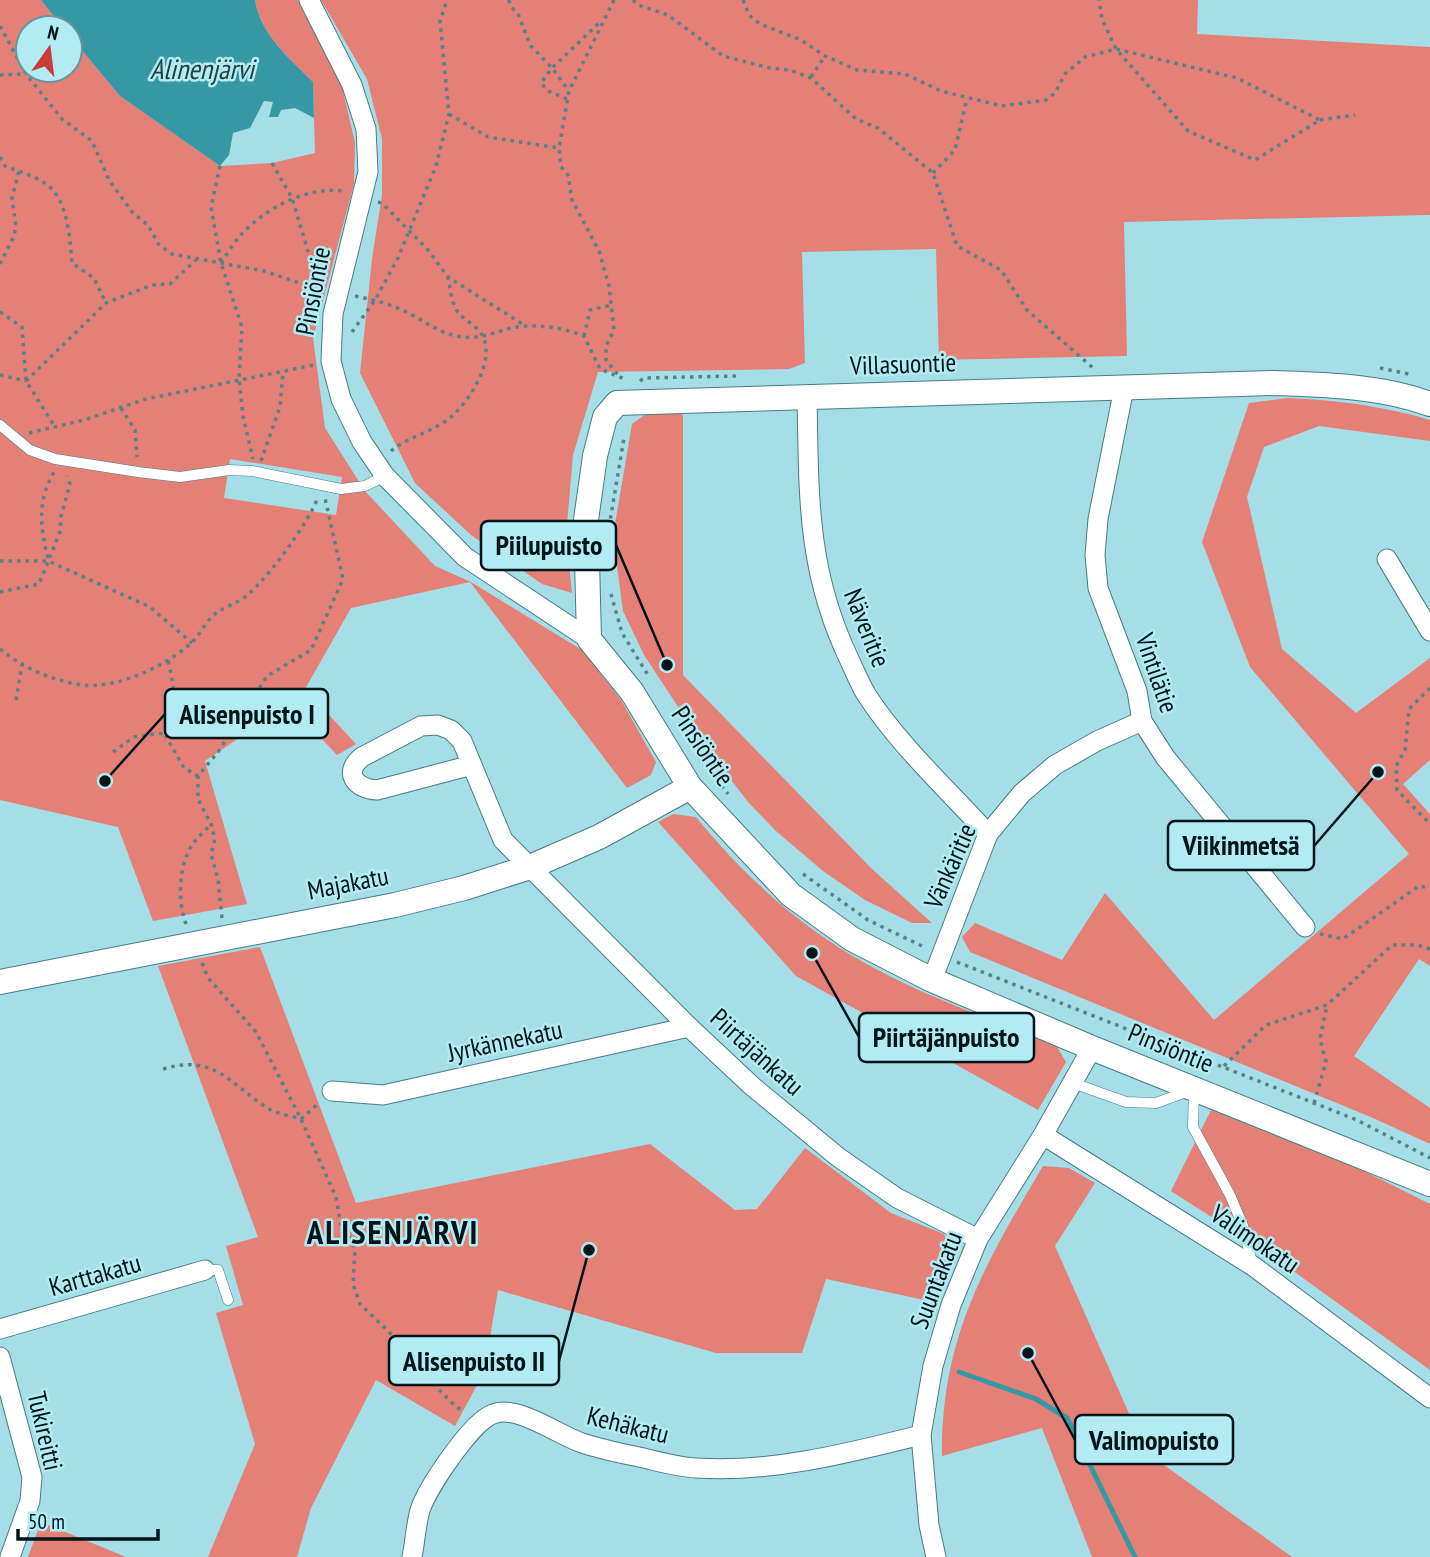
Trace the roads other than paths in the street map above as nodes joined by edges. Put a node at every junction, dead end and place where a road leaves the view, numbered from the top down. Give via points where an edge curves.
1 (309, 0) edge
2 (1124, 387) junction
3 (807, 396) junction
4 (1430, 404) edge
5 (0, 425) edge
6 (381, 470) junction
7 (1387, 559) dead end
8 (1430, 631) edge
9 (589, 639) junction
10 (1142, 721) junction
11 (472, 765) junction
12 (690, 772) junction
13 (988, 834) junction
14 (530, 867) junction
15 (1305, 927) road end
16 (932, 980) junction
17 (0, 982) edge
18 (689, 1027) junction
19 (1092, 1048) junction
20 (1073, 1083) junction
21 (1194, 1089) junction
22 (332, 1091) road end
23 (1043, 1135) junction
24 (1430, 1184) edge
25 (978, 1239) junction
26 (1253, 1266) junction
27 (205, 1270) joint
28 (228, 1300) dead end
29 (0, 1329) edge
30 (0, 1357) edge
31 (1430, 1398) edge
32 (921, 1435) junction
33 (10, 1557) edge
34 (412, 1557) edge
35 (936, 1557) edge

1 - 6 street, Pinsiöntie via 352,85 366,129 368,172 333,314 331,361 341,399
2 - 3 street, Villasuontie
2 - 4 street, Villasuontie via 1338,386 1408,396
2 - 10 street, Vintilätie via 1095,555 1097,588 1138,691
3 - 9 street, Villasuontie via 617,403 605,416 586,520
3 - 13 street, Näveritie via 814,554 842,645 866,694
5 - 6 lane via 30,450 59,460 180,477 229,470 341,489 365,486
6 - 9 street, Pinsiöntie via 465,557
7 - 8 street
9 - 12 street, Pinsiöntie
10 - 13 street, Vänkäritie via 1055,765
10 - 15 street, Vintilätie via 1165,757
11 - 11 street, Piirtäjänkatu via 462,741 438,725 421,726 362,757 352,772 356,783 377,790
11 - 14 street, Piirtäjänkatu via 503,840
12 - 14 street, Majakatu via 599,837
12 - 16 street, Pinsiöntie via 790,895 852,939
13 - 16 street, Vänkäritie
14 - 17 street, Majakatu via 395,905 192,930
14 - 18 street, Piirtäjänkatu
16 - 19 street, Pinsiöntie
18 - 22 street, Jyrkännekatu via 383,1095
18 - 25 street, Piirtäjänkatu via 838,1157 897,1198
19 - 20 street, Suuntakatu
19 - 21 street, Pinsiöntie
20 - 21 lane via 1126,1102 1156,1103
20 - 23 street, Suuntakatu
21 - 24 street, Pinsiöntie
21 - 26 lane via 1193,1127 1230,1195
23 - 25 street, Suuntakatu
23 - 26 street, Valimokatu
25 - 32 street, Suuntakatu via 933,1366
26 - 31 street, Valimokatu
27 - 28 lane via 218,1270
27 - 29 street, Karttakatu
30 - 33 street, Tukireitti via 32,1477 24,1525
32 - 34 street, Kehäkatu via 839,1455 695,1468 581,1443 520,1414 494,1413 480,1421 437,1478 421,1510
32 - 35 street, Suuntakatu

